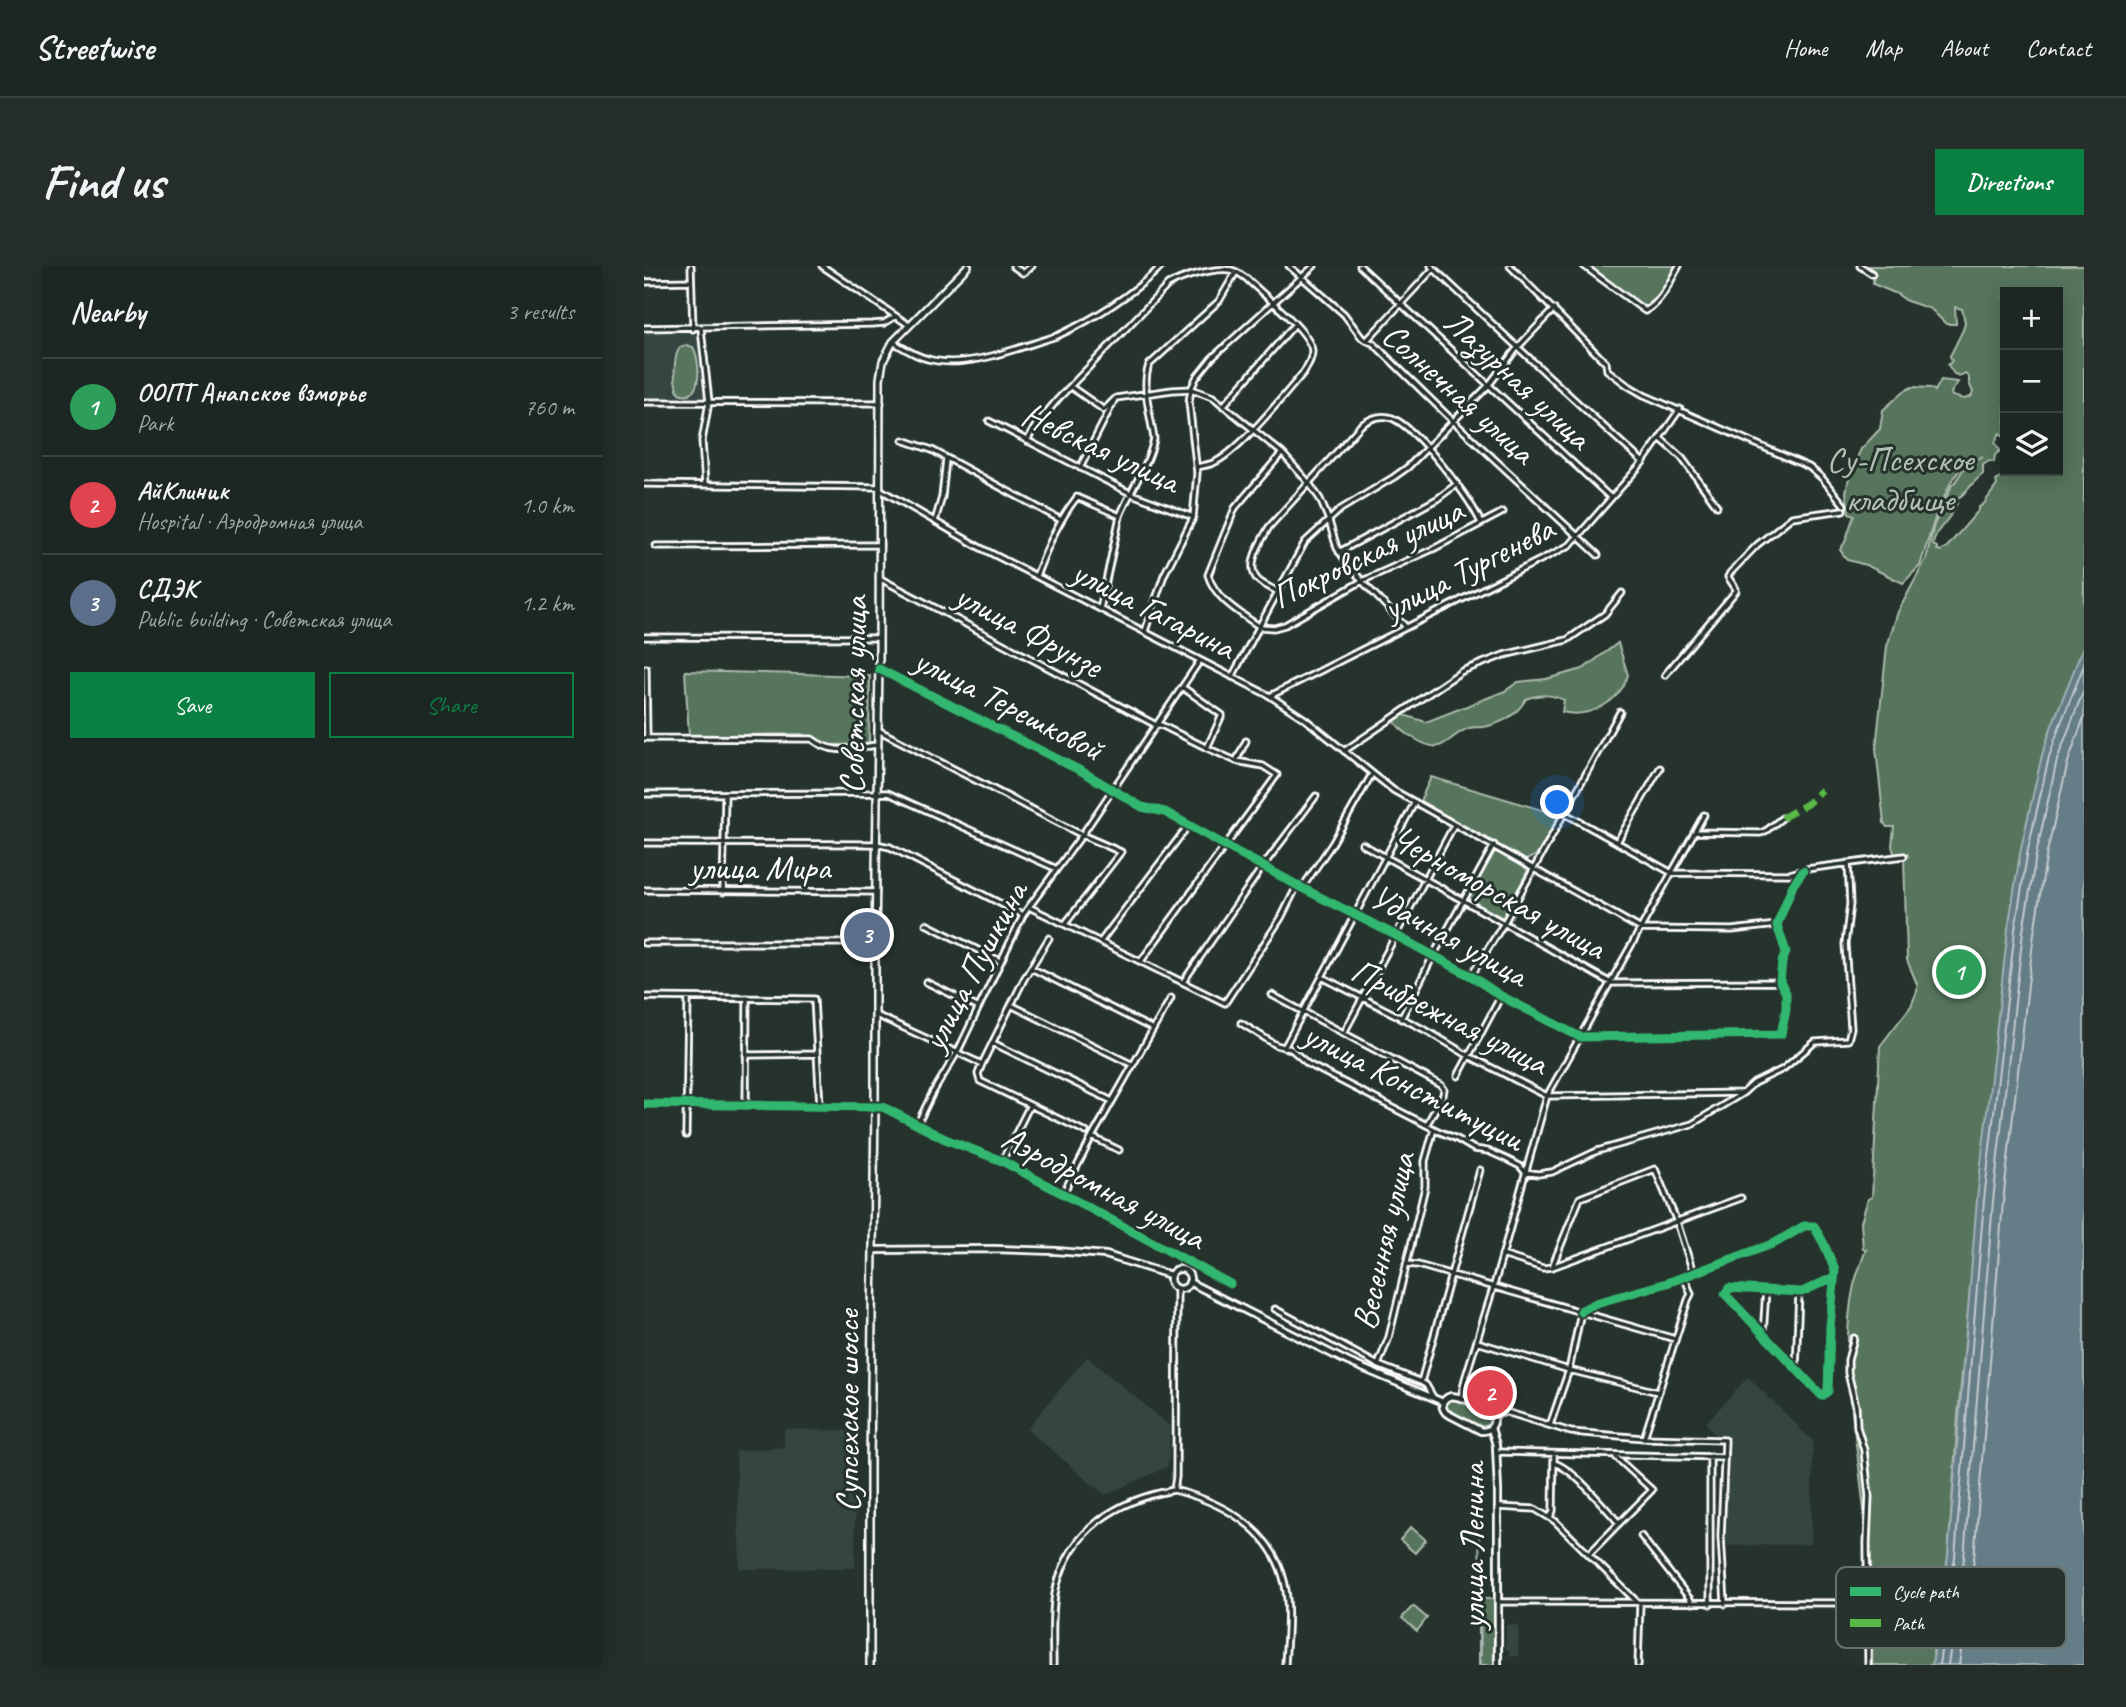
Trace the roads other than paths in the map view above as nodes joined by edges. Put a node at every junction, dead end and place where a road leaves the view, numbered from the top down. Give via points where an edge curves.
1 (691, 266) edge
2 (821, 266) edge
3 (968, 266) edge
4 (1013, 266) edge
5 (1032, 266) edge
6 (1162, 266) edge
7 (1289, 266) edge
8 (1314, 266) edge
9 (1360, 266) edge
10 (1510, 266) edge
11 (1584, 266) edge
12 (1679, 266) edge
13 (1860, 266) edge
14 (1432, 267) edge
15 (1237, 272) junction
16 (1872, 274) dead end
17 (1303, 278) junction
18 (691, 281) junction
19 (644, 282) edge
20 (1401, 303) junction
21 (1273, 304) junction
22 (1554, 309) junction
23 (896, 316) junction
24 (1295, 324) junction
25 (909, 325) junction
26 (644, 328) edge
27 (701, 328) junction
28 (693, 329) junction
29 (1368, 339) junction
30 (893, 342) junction
31 (1518, 347) junction
32 (1488, 386) junction
33 (1071, 387) junction
34 (1191, 389) junction
35 (1148, 393) junction
36 (1116, 398) junction
37 (644, 402) edge
38 (709, 402) junction
39 (881, 403) junction
40 (1223, 406) junction
41 (1680, 409) junction
42 (989, 421) dead end
43 (1452, 421) junction
44 (1252, 430) junction
45 (1660, 438) junction
46 (903, 440) dead end
47 (1027, 441) junction
48 (1427, 448) junction
49 (1282, 453) junction
50 (946, 459) junction
51 (1643, 462) junction
52 (1197, 467) junction
53 (1080, 468) junction
54 (644, 484) edge
55 (705, 484) junction
56 (1310, 484) junction
57 (1457, 484) junction
58 (881, 489) junction
59 (1132, 494) junction
60 (1611, 498) junction
61 (1717, 506) dead end
62 (1503, 512) dead end
63 (1120, 516) junction
64 (1193, 517) junction
65 (1328, 519) junction
66 (1061, 520) junction
67 (935, 521) junction
68 (1482, 523) junction
69 (1578, 538) junction
70 (880, 545) junction
71 (656, 546) dead end
72 (1339, 552) junction
73 (1598, 555) dead end
74 (1036, 576) junction
75 (879, 578) junction
76 (1362, 581) junction
77 (1278, 592) junction
78 (1622, 593) dead end
79 (1100, 609) junction
80 (1259, 626) junction
81 (1406, 627) junction
82 (1145, 631) junction
83 (644, 637) edge
84 (879, 638) junction
85 (1200, 661) junction
86 (646, 668) dead end
87 (879, 669) junction
88 (1665, 675) dead end
89 (1232, 677) junction
90 (1182, 687) junction
91 (1270, 696) junction
92 (645, 712) edge
93 (1620, 712) dead end
94 (1156, 725) junction
95 (878, 730) junction
96 (645, 738) edge
97 (1246, 741) dead end
98 (877, 744) junction
99 (1207, 748) junction
100 (1343, 751) junction
101 (1236, 761) junction
102 (1660, 768) dead end
103 (1372, 774) junction
104 (1114, 789) junction
105 (877, 793) junction
106 (644, 794) edge
107 (724, 794) junction
108 (1316, 796) dead end
109 (1415, 802) junction
110 (1564, 813) junction
111 (1704, 815) dead end
112 (1782, 818) dead end
113 (1188, 825) junction
114 (1454, 825) junction
115 (1695, 832) junction
116 (1082, 835) junction
117 (1617, 842) junction
118 (644, 843) edge
119 (725, 844) junction
120 (876, 844) junction
121 (1362, 844) dead end
122 (1225, 845) junction
123 (1494, 845) junction
124 (1904, 856) dead end
125 (1385, 858) junction
126 (1848, 863) junction
127 (1263, 866) junction
128 (1057, 869) junction
129 (1534, 869) junction
130 (1803, 871) junction
131 (1672, 873) junction
132 (1425, 880) junction
133 (1299, 887) junction
134 (644, 890) edge
135 (723, 892) junction
136 (876, 892) junction
137 (1464, 901) junction
138 (1029, 907) junction
139 (1354, 914) junction
140 (1023, 915) junction
141 (1504, 923) junction
142 (926, 924) dead end
143 (1065, 924) junction
144 (1777, 925) junction
145 (1641, 929) junction
146 (1395, 934) junction
147 (1049, 938) dead end
148 (1101, 941) junction
149 (644, 943) edge
150 (875, 943) junction
151 (1433, 956) junction
152 (1000, 961) junction
153 (1141, 961) junction
154 (1031, 968) junction
155 (1471, 976) junction
156 (1322, 977) junction
157 (926, 982) dead end
158 (1183, 982) junction
159 (1780, 982) junction
160 (1611, 983) junction
161 (1272, 995) dead end
162 (1501, 996) junction
163 (644, 997) edge
164 (688, 998) junction
165 (747, 998) junction
166 (1171, 998) dead end
167 (1362, 999) junction
168 (1011, 1005) junction
169 (977, 1007) junction
170 (1303, 1012) junction
171 (876, 1015) junction
172 (1401, 1019) junction
173 (1241, 1023) dead end
174 (1153, 1029) junction
175 (1344, 1032) junction
176 (1580, 1037) junction
177 (993, 1043) junction
178 (1285, 1046) junction
179 (958, 1051) junction
180 (817, 1054) junction
181 (746, 1055) junction
182 (1469, 1056) junction
183 (982, 1064) junction
184 (1133, 1065) junction
185 (1458, 1076) dead end
186 (1743, 1093) junction
187 (1547, 1096) junction
188 (1112, 1101) junction
189 (644, 1104) edge
190 (687, 1104) junction
191 (1030, 1105) junction
192 (746, 1106) junction
193 (820, 1107) junction
194 (875, 1107) junction
195 (1427, 1124) junction
196 (917, 1125) junction
197 (1434, 1129) junction
198 (1086, 1132) dead end
199 (686, 1135) dead end
200 (1092, 1137) junction
201 (1119, 1150) dead end
202 (874, 1157) joint
203 (1002, 1161) junction
204 (1480, 1170) dead end
205 (1525, 1172) junction
206 (1063, 1194) junction
207 (1741, 1198) dead end
208 (1677, 1222) junction
209 (873, 1250) junction
210 (1502, 1255) junction
211 (1406, 1264) junction
212 (1552, 1267) junction
213 (1693, 1272) junction
214 (1451, 1274) junction
215 (1171, 1275) junction
216 (1684, 1276) junction
217 (1834, 1277) junction
218 (1189, 1282) junction
219 (1230, 1284) dead end
220 (1494, 1286) junction
221 (1177, 1289) junction
222 (1766, 1290) junction
223 (1799, 1292) junction
224 (1275, 1309) dead end
225 (1581, 1312) junction
226 (1763, 1335) junction
227 (1854, 1338) dead end
228 (1675, 1339) junction
229 (1477, 1342) junction
230 (1378, 1365) junction
231 (1796, 1369) junction
232 (1569, 1370) junction
233 (1421, 1382) junction
234 (1658, 1392) junction
235 (1433, 1397) junction
236 (1461, 1398) junction
237 (1443, 1402) junction
238 (1493, 1416) junction
239 (1550, 1425) junction
240 (1491, 1428) junction
241 (1644, 1438) junction
242 (1496, 1452) junction
243 (1554, 1454) junction
244 (1615, 1456) junction
245 (1710, 1456) junction
246 (1724, 1457) junction
247 (1554, 1463) junction
248 (1174, 1490) junction
249 (1498, 1507) junction
250 (1550, 1517) junction
251 (1619, 1523) junction
252 (1641, 1536) dead end
253 (1588, 1554) junction
254 (1868, 1567) edge
255 (1498, 1602) junction
256 (1639, 1603) junction
257 (1836, 1603) edge
258 (1693, 1604) junction
259 (1710, 1604) junction
260 (1725, 1604) junction
261 (870, 1665) edge
262 (1053, 1665) edge
263 (1285, 1665) edge
264 (1498, 1665) edge
265 (1639, 1665) edge

1 - 18 street
2 - 23 street
3 - 25 main road, Советская улица
4 - 5 street via 1023,273
6 - 30 street via 1069,331 977,359 934,361
7 - 17 street, Солнечная улица
8 - 17 street
9 - 20 street, Лазурная улица
10 - 22 street
11 - 12 street via 1645,311 1660,299
13 - 16 street
14 - 20 street
14 - 31 street
15 - 21 street
15 - 33 street via 1208,272 1168,285
15 - 35 street via 1219,301 1149,365
17 - 21 street
17 - 29 street, Солнечная улица
18 - 19 street
18 - 28 street
20 - 29 street
20 - 32 street, Лазурная улица
21 - 24 street
21 - 34 street via 1212,358
22 - 31 street
22 - 41 street via 1612,374 1644,395
23 - 25 street
23 - 27 street via 873,324
24 - 40 street
24 - 44 street via 1308,340 1310,362
25 - 30 main road, Советская улица
26 - 28 street
27 - 28 street
27 - 38 street
29 - 43 street, Солнечная улица
30 - 39 main road, Советская улица via 883,361
31 - 32 street
31 - 51 street
32 - 43 street
32 - 60 street, Лазурная улица
33 - 36 street via 1104,410
33 - 47 street
34 - 35 street
34 - 40 street
34 - 52 street via 1189,418
35 - 36 street
35 - 59 street via 1154,439
36 - 53 street
37 - 38 street
38 - 39 street
38 - 55 street via 702,440
39 - 58 main road, Советская улица
40 - 44 street
41 - 45 street, улица Тургенева
41 - 88 street via 1809,467 1843,508 1792,517 1757,545 1728,577 1736,592
42 - 47 street, Невская улица
43 - 48 street
43 - 69 street, Солнечная улица
44 - 49 street
44 - 52 street via 1222,458
45 - 51 street, улица Тургенева
45 - 61 street via 1682,458
46 - 50 street
47 - 53 street, Невская улица
48 - 56 street via 1394,419 1370,419
48 - 57 street
48 - 65 street via 1394,477
49 - 56 street
49 - 80 street, Покровская улица via 1235,508 1208,575 1221,599
50 - 66 street
50 - 67 street
51 - 60 street, улица Тургенева
52 - 64 street
53 - 59 street, Невская улица
54 - 55 street, улица Гагарина
55 - 58 street, улица Гагарина
56 - 65 street
56 - 77 street via 1269,527 1253,563 1258,580
57 - 68 street
57 - 72 street
58 - 67 street, улица Гагарина
58 - 70 main road, Советская улица
59 - 63 street
59 - 64 street, Невская улица
60 - 69 street, улица Тургенева
62 - 68 street, Покровская улица
63 - 66 street via 1077,497
63 - 79 street
64 - 82 street via 1164,575
65 - 72 street
65 - 77 street via 1301,548
66 - 74 street
67 - 74 street, улица Гагарина
68 - 76 street, Покровская улица
69 - 73 street, Солнечная улица
69 - 81 street, улица Тургенева
70 - 71 street
70 - 75 main road, Советская улица
72 - 76 street
74 - 79 street, улица Гагарина
75 - 84 main road, Советская улица
75 - 94 street, улица Фрунзе
76 - 80 street, Покровская улица via 1284,625
76 - 81 street
77 - 80 street
78 - 100 street via 1605,614 1567,640 1462,671
79 - 82 street, улица Гагарина
80 - 89 street
81 - 91 street, улица Тургенева
82 - 85 street, улица Гагарина
83 - 84 street, улица Терешковой
84 - 87 main road, Советская улица
85 - 89 street, улица Гагарина
85 - 90 street, улица Пушкина
86 - 92 street
87 - 95 main road, Советская улица
87 - 104 street, улица Терешковой
89 - 91 street, улица Гагарина
90 - 94 street, улица Пушкина
90 - 99 street via 1222,715
91 - 100 street, улица Гагарина
92 - 96 street
93 - 110 street
94 - 99 street, улица Фрунзе
94 - 104 street, улица Пушкина
95 - 98 main road, Советская улица
95 - 116 street
96 - 98 street via 812,739 832,750
97 - 101 street
98 - 105 main road, Советская улица
99 - 101 street, улица Фрунзе
100 - 103 street, улица Гагарина
101 - 122 street, улица Фрунзе via 1263,766 1277,775
102 - 117 street
103 - 109 street, улица Гагарина
103 - 133 street via 1332,844
104 - 113 street, Удачная улица via 1142,807 1165,812
104 - 116 street, улица Пушкина
105 - 107 street
105 - 120 main road, Советская улица
105 - 128 street via 888,793
106 - 107 street
107 - 119 street
108 - 127 street
109 - 114 street, улица Гагарина
109 - 125 street
110 - 117 street
110 - 129 street
111 - 115 street
112 - 115 street via 1761,833
113 - 122 street, Удачная улица
113 - 148 street
114 - 123 street, улица Гагарина
114 - 132 street
115 - 131 street
116 - 128 street, улица Пушкина
116 - 143 street via 1121,852
117 - 131 street
118 - 119 street
119 - 120 street
119 - 135 street
120 - 136 main road, Советская улица
120 - 140 street via 890,846
121 - 125 street, Черноморская улица
122 - 127 street, Удачная улица
122 - 153 street
123 - 129 street, улица Гагарина
123 - 137 street
124 - 126 street
125 - 132 street, Черноморская улица
125 - 139 street
126 - 130 street
126 - 186 street, улица Конституции via 1848,1040 1815,1042 1783,1069
127 - 133 street, Удачная улица
127 - 158 street
128 - 138 street, улица Пушкина
129 - 141 street
129 - 145 street, улица Гагарина
130 - 131 street
130 - 144 street
131 - 145 street
132 - 137 street, Черноморская улица
132 - 146 street
133 - 139 street, Удачная улица
133 - 158 street via 1225,1003
134 - 135 street, улица Мира
135 - 136 street, улица Мира
136 - 150 main road, Советская улица
137 - 141 street, Черноморская улица
137 - 151 street
138 - 140 street, улица Пушкина
138 - 143 street
139 - 146 street, Удачная улица
139 - 156 street
140 - 152 street, улица Пушкина
141 - 155 street
141 - 160 street, Черноморская улица
142 - 152 street
143 - 148 street
144 - 145 street via 1732,930
144 - 159 street via 1786,953
145 - 160 street
146 - 151 street, Удачная улица
146 - 167 street
147 - 154 street
148 - 153 street
149 - 150 street
150 - 171 main road, Советская улица
151 - 155 street, Удачная улица
151 - 172 street
152 - 169 street, улица Пушкина
153 - 158 street
154 - 168 street
154 - 174 street
155 - 162 street, Удачная улица
156 - 167 street, Прибрежная улица
156 - 170 street
157 - 169 street
159 - 160 street, Черноморская улица
159 - 176 street, Удачная улица via 1786,993 1781,1034
160 - 176 street
161 - 170 street
162 - 176 street, Удачная улица
162 - 182 street
163 - 164 street
164 - 165 street
164 - 190 street
165 - 180 street via 814,999
165 - 181 street
166 - 174 street
167 - 172 street, Прибрежная улица
167 - 175 street
168 - 177 street
168 - 184 street
169 - 179 street, улица Пушкина
170 - 175 street
170 - 178 street
171 - 179 street
171 - 194 main road, Советская улица
172 - 182 street, Прибрежная улица
173 - 178 street, улица Конституции via 1269,1042
174 - 184 street
175 - 195 street, Весенняя улица via 1441,1085 1443,1095
176 - 187 street
177 - 183 street
177 - 188 street
178 - 195 street, улица Конституции via 1308,1064
179 - 183 street
179 - 196 street, улица Пушкина
180 - 181 street
180 - 193 street
181 - 192 street
182 - 185 street
182 - 187 street, Прибрежная улица
183 - 191 street via 980,1080
184 - 188 street
186 - 187 street, Прибрежная улица
186 - 205 street, улица Конституции via 1692,1124 1597,1151 1552,1172
187 - 205 street
188 - 200 street
189 - 190 street
190 - 192 street
190 - 199 street
191 - 198 street
191 - 203 street
192 - 193 street
193 - 194 street
194 - 196 street, Аэродромная улица
194 - 202 main road, Советская улица
195 - 197 street, улица Конституции
196 - 203 street, Аэродромная улица
197 - 205 street, улица Конституции via 1506,1159
197 - 211 street, Весенняя улица
200 - 201 street
200 - 206 street
202 - 209 main road, Супсехское шоссе
203 - 206 street, Аэродромная улица
204 - 214 street
205 - 210 street
206 - 219 street, Аэродромная улица
207 - 208 street
208 - 212 street
208 - 212 street via 1656,1169 1580,1198
208 - 213 street
209 - 215 street via 1106,1255
209 - 261 main road, Супсехское шоссе
210 - 212 street
210 - 220 street
211 - 214 street
211 - 230 street, Весенняя улица
213 - 216 street
213 - 217 street via 1774,1243 1809,1225 1814,1226 1830,1256
214 - 220 street
214 - 233 street
215 - 218 street via 1182,1269
215 - 221 street via 1171,1284
216 - 225 street via 1596,1303
216 - 228 street via 1691,1294
217 - 223 street
217 - 231 street via 1828,1391 1822,1396
218 - 221 street
218 - 235 street via 1323,1350
220 - 225 street
220 - 229 street
221 - 248 street
222 - 223 street
222 - 226 street
222 - 226 street via 1729,1288 1725,1294
223 - 231 street
224 - 230 street
225 - 228 street
225 - 232 street
226 - 231 street
227 - 254 street via 1848,1373 1867,1476
228 - 234 street
229 - 232 street
229 - 236 street
230 - 233 street
232 - 234 street
232 - 239 street
233 - 235 street
234 - 241 street
235 - 237 street
236 - 237 street via 1452,1395
236 - 238 street
237 - 240 street via 1448,1415 1479,1430
238 - 239 street via 1506,1412
238 - 240 street
239 - 241 street via 1571,1432
240 - 242 street, улица Ленина
241 - 246 street via 1725,1440
242 - 243 street
242 - 249 street, улица Ленина
243 - 244 street
243 - 247 street
244 - 245 street
244 - 251 street via 1652,1490
245 - 246 street
245 - 259 street
246 - 260 street via 1721,1535
247 - 250 street
247 - 251 street via 1587,1488
248 - 262 street via 1131,1501 1110,1512 1070,1553 1053,1615
248 - 263 street via 1217,1504 1238,1517 1261,1536 1274,1555 1287,1598
249 - 250 street via 1535,1509
249 - 255 street, улица Ленина
250 - 253 street
251 - 253 street
252 - 258 street
253 - 256 street
255 - 256 street
255 - 264 street, улица Ленина
256 - 258 street
256 - 265 street
257 - 260 street
258 - 259 street
259 - 260 street

